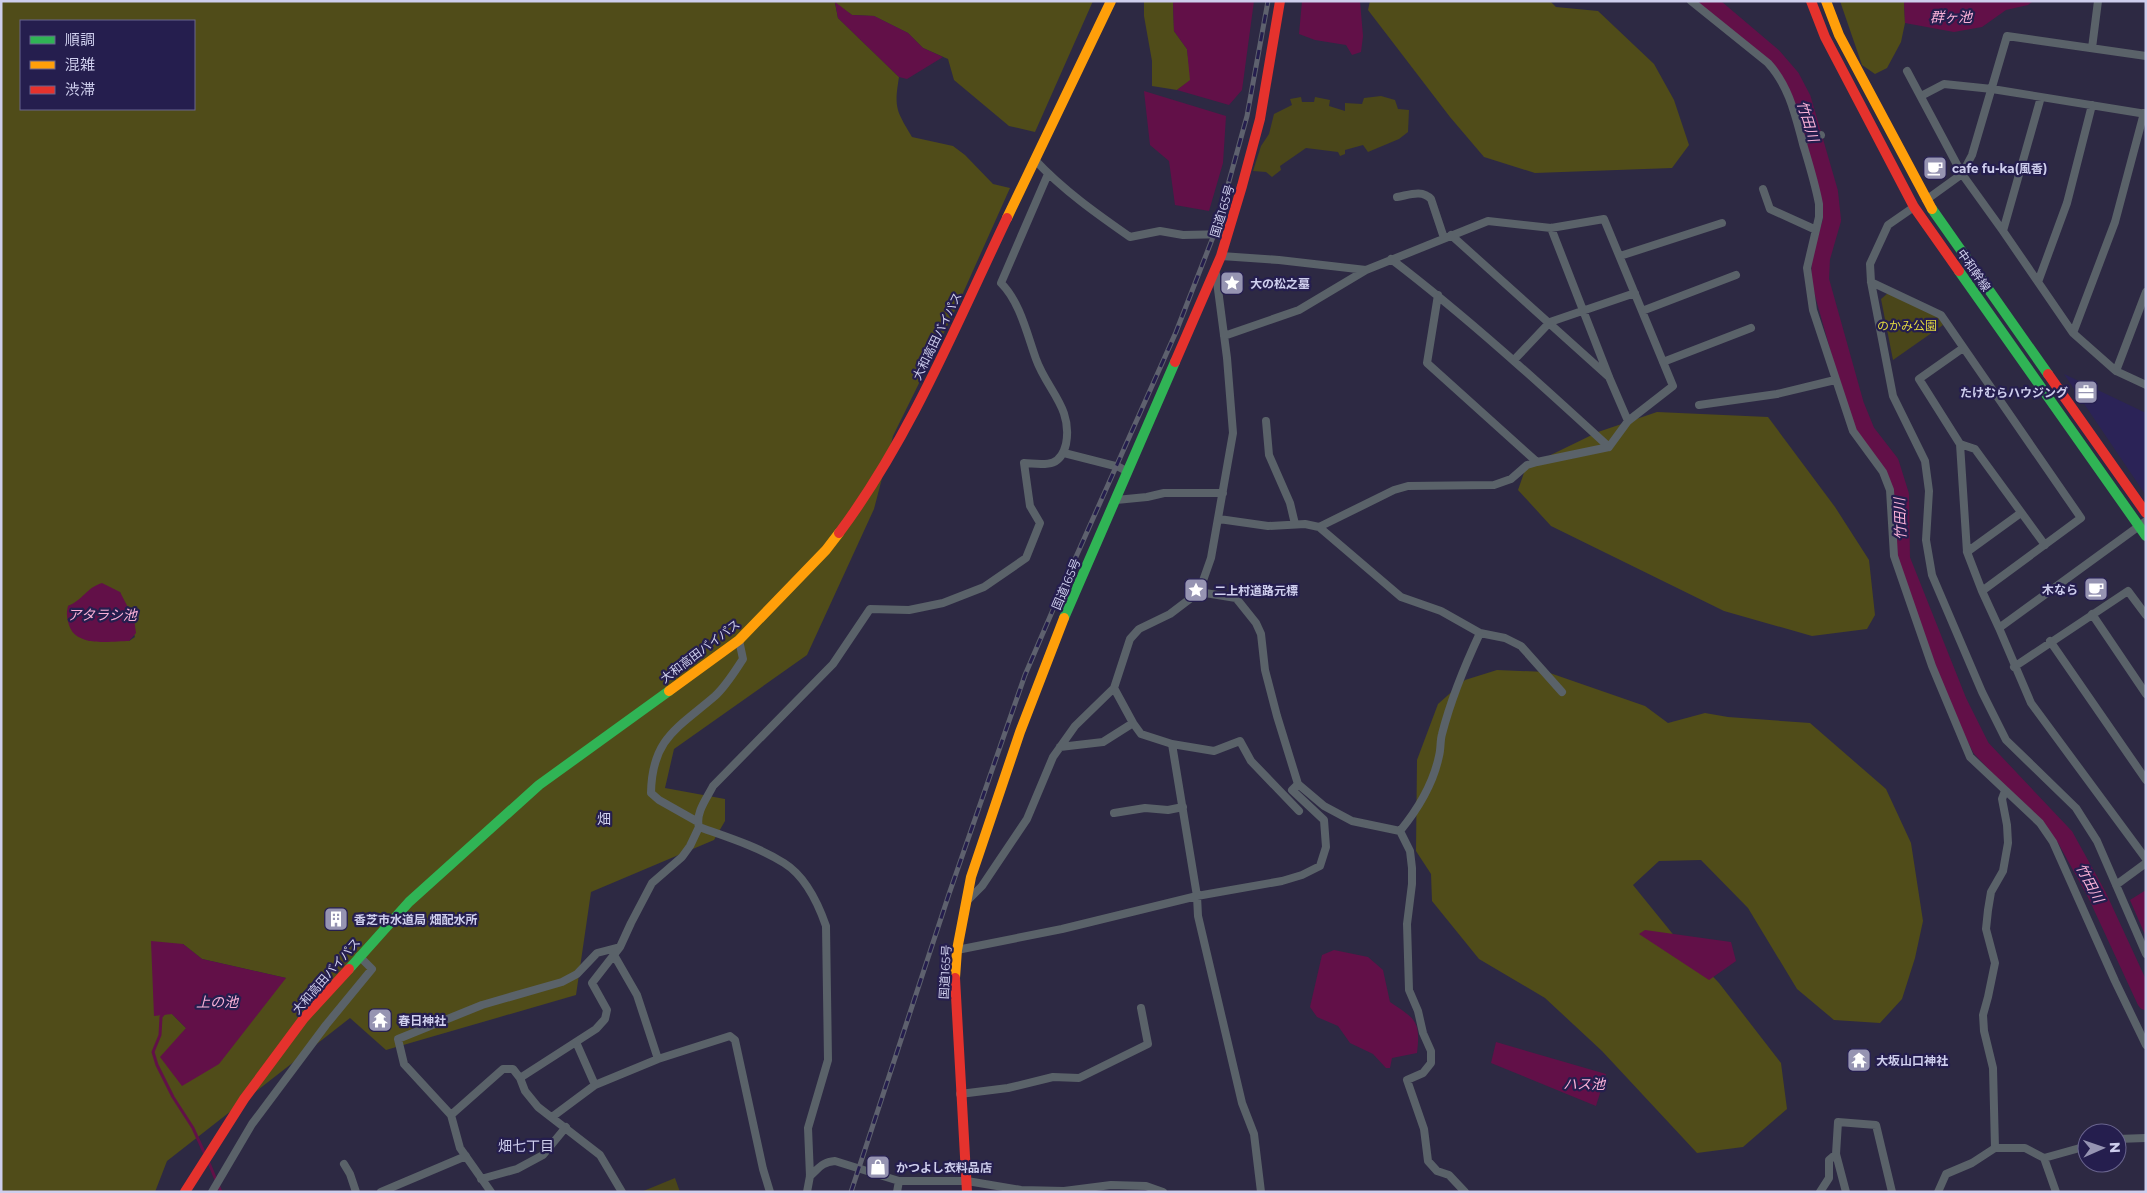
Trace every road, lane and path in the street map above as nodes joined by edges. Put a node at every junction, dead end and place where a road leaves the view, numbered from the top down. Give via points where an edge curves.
1 (1110, 1) edge
2 (1280, 1) edge
3 (1691, 1) edge
4 (1812, 1) edge
5 (1826, 1) edge
6 (2098, 1) edge
7 (2092, 48) junction
8 (2146, 56) edge
9 (1907, 71) dead end
10 (1992, 89) junction
11 (1920, 96) junction
12 (2041, 97) junction
13 (2092, 105) junction
14 (2145, 114) edge
15 (1821, 135) dead end
16 (1802, 141) junction
17 (1035, 160) junction
18 (1048, 174) junction
19 (1962, 174) junction
20 (1763, 189) dead end
21 (1398, 197) dead end
22 (1926, 200) junction
23 (1914, 207) junction
24 (1722, 223) dead end
25 (1551, 228) junction
26 (1814, 229) junction
27 (2003, 231) junction
28 (1228, 234) junction
29 (1448, 236) junction
30 (1221, 256) junction
31 (1620, 256) junction
32 (1391, 259) junction
33 (1366, 270) junction
34 (1216, 271) junction
35 (1736, 275) dead end
36 (1871, 282) junction
37 (2038, 282) junction
38 (2146, 292) edge
39 (1635, 293) junction
40 (1438, 295) junction
41 (1584, 310) junction
42 (1642, 311) junction
43 (1550, 322) junction
44 (1751, 328) dead end
45 (2073, 333) junction
46 (1224, 336) junction
47 (1963, 348) junction
48 (1514, 360) junction
49 (1663, 362) junction
50 (2116, 371) junction
51 (1609, 377) junction
52 (1835, 380) junction
53 (2146, 385) edge
54 (1699, 405) dead end
55 (1266, 421) dead end
56 (1628, 421) junction
57 (1960, 444) junction
58 (1609, 446) junction
59 (1064, 453) junction
60 (1537, 462) junction
61 (1128, 472) junction
62 (1223, 493) junction
63 (1116, 500) junction
64 (2146, 513) edge
65 (2018, 515) dead end
66 (1218, 519) junction
67 (2142, 523) edge
68 (1295, 524) junction
69 (1319, 527) junction
70 (2146, 536) edge
71 (2045, 545) junction
72 (1967, 552) junction
73 (1982, 591) junction
74 (1199, 592) junction
75 (2092, 614) junction
76 (2146, 615) edge
77 (1998, 628) junction
78 (1480, 633) junction
79 (739, 640) junction
80 (2050, 641) junction
81 (2014, 667) junction
82 (1114, 688) junction
83 (1562, 692) dead end
84 (2146, 694) edge
85 (1134, 723) junction
86 (1172, 744) junction
87 (1060, 747) junction
88 (2146, 780) edge
89 (1298, 784) junction
90 (2004, 790) junction
91 (1183, 807) junction
92 (1299, 811) dead end
93 (1114, 813) dead end
94 (699, 825) junction
95 (1400, 831) junction
96 (2146, 859) edge
97 (2146, 864) edge
98 (2116, 885) junction
99 (1197, 896) junction
100 (965, 902) junction
101 (620, 947) junction
102 (957, 950) junction
103 (2146, 954) edge
104 (614, 955) junction
105 (359, 956) junction
106 (1141, 1008) dead end
107 (576, 1042) junction
108 (2146, 1045) edge
109 (658, 1059) junction
110 (520, 1078) junction
111 (594, 1085) junction
112 (960, 1094) junction
113 (451, 1116) junction
114 (552, 1117) junction
115 (566, 1127) junction
116 (2146, 1138) edge
117 (2127, 1139) edge
118 (1995, 1148) junction
119 (2077, 1149) edge
120 (1836, 1154) junction
121 (466, 1156) junction
122 (2044, 1158) junction
123 (344, 1164) dead end
124 (810, 1176) junction
125 (481, 1178) junction
126 (899, 1181) junction
127 (967, 1181) junction
128 (619, 1191) edge
129 (185, 1192) edge
130 (212, 1192) edge
131 (356, 1192) edge
132 (381, 1192) edge
133 (490, 1192) edge
134 (770, 1192) edge
135 (807, 1192) edge
136 (896, 1192) edge
137 (967, 1192) edge
138 (1163, 1192) edge
139 (1260, 1192) edge
140 (1464, 1192) edge
141 (1820, 1192) edge
142 (1846, 1192) edge
143 (1892, 1192) edge
144 (1938, 1192) edge
145 (2056, 1192) edge

1 - 17 main road, 大和高田バイパス
2 - 28 main road, 国道165号 via 1262,110
3 - 16 street via 1776,72 1791,101
4 - 23 main road, 中和幹線 via 1825,37
5 - 22 main road, 中和幹線 via 1839,35
6 - 7 street
7 - 8 street
7 - 10 street via 2007,36
9 - 11 street
10 - 11 street via 1944,84
10 - 12 street
10 - 19 street via 1972,155
11 - 19 street
12 - 13 street
12 - 27 street
13 - 14 street
13 - 37 street via 2067,204
14 - 45 street via 2116,222
15 - 16 street
16 - 26 street via 1819,204 1819,217
17 - 18 street
17 - 79 main road, 大和高田バイパス via 909,423 856,509 826,550
18 - 28 street via 1130,237 1160,231 1183,235
18 - 59 street via 1001,282 1066,416 1068,433
19 - 22 street
19 - 27 street
20 - 26 street via 1770,209
21 - 29 street via 1427,194
22 - 64 main road, 中和幹線
23 - 36 street via 1888,225 1870,264
23 - 67 main road, 中和幹線
24 - 31 street
25 - 29 street via 1488,220
25 - 31 street via 1604,219
25 - 41 street
26 - 52 street via 1807,268 1813,310
27 - 37 street
28 - 30 main road, 国道165号
29 - 32 street
29 - 43 street
30 - 33 street
30 - 34 main road, 国道165号
31 - 39 street
32 - 33 street
32 - 40 street
33 - 46 street via 1299,310
34 - 46 street
34 - 61 main road, 国道165号
35 - 42 street
36 - 47 street via 1940,315
36 - 98 street via 1893,396 1925,461 1929,491 1926,540 1932,575 2006,740 2076,808 2097,841
37 - 45 street
38 - 50 street
39 - 41 street
39 - 42 street
40 - 48 street
40 - 60 street via 1427,363
41 - 43 street
41 - 51 street
42 - 49 street
43 - 48 street
43 - 51 street
44 - 49 street
45 - 50 street
46 - 62 street via 1233,433
47 - 57 street via 1919,379
47 - 71 street via 2081,518
48 - 58 street
49 - 56 street via 1673,386
50 - 53 street
51 - 56 street
52 - 54 street via 1777,394
52 - 90 street via 1854,431 1883,472 1890,490 1894,556 1957,730 1970,757
55 - 68 street via 1270,455 1290,502
56 - 58 street
57 - 71 street via 1976,449
57 - 72 street
58 - 60 street
59 - 61 street
59 - 94 street via 1056,462 1024,463 1030,506 1040,523 1026,558 984,587 943,603 909,610 870,609 833,664 714,786 702,807
60 - 69 street via 1527,465 1511,479 1494,485 1408,486 1394,490
61 - 63 main road, 国道165号
62 - 63 street via 1164,493
62 - 66 street
63 - 100 main road, 国道165号 via 1068,609 1020,732
65 - 72 street
66 - 68 street via 1268,526
66 - 74 street via 1211,558
67 - 70 main road, 中和幹線
67 - 77 street
68 - 69 street
69 - 78 street via 1401,597 1441,611
71 - 73 street
72 - 73 street
73 - 77 street
74 - 82 street via 1170,614 1135,632
74 - 89 street via 1236,598 1256,623 1277,716
75 - 76 street via 2128,591
75 - 80 street
75 - 84 street
77 - 81 street
78 - 83 street via 1505,638 1521,646
78 - 95 street via 1464,666 1441,735 1432,778 1422,800
79 - 94 street via 743,659 717,694 678,725 662,745 651,775 651,793
79 - 105 main road, 大和高田バイパス via 539,785 410,902
80 - 81 street
80 - 88 street
81 - 96 street via 2031,703
82 - 85 street
82 - 87 street via 1075,726
85 - 86 street via 1141,734
85 - 87 street via 1103,742
86 - 91 street
86 - 92 street via 1214,751 1240,741 1251,762
87 - 100 street via 1027,819 982,886
89 - 95 street via 1324,806 1352,821
89 - 99 street via 1292,790 1324,820 1326,847 1320,866 1282,881
90 - 108 street via 2040,823 2053,842
90 - 118 street via 2002,799 2008,843 2003,871 1991,892 1988,910 1986,929 1994,963 1983,1014 1993,1068
91 - 93 street
91 - 99 street
94 - 101 street via 682,857 652,883
94 - 124 street via 785,863 801,878 819,906 826,926 828,1060 808,1128
95 - 140 street via 1410,851 1412,868 1407,924 1409,990 1431,1062 1423,1073 1407,1080 1424,1129 1428,1161 1437,1171 1449,1175
97 - 98 street
98 - 103 street
99 - 102 street
99 - 139 street via 1198,916 1223,1027 1242,1103 1254,1134
100 - 102 main road, 国道165号
101 - 104 street
101 - 113 street via 597,953 577,974 562,982 482,1005 398,1039 404,1064
102 - 112 main road, 国道165号 via 955,987
104 - 107 street via 592,983 608,1010 605,1019
104 - 109 street via 637,995
105 - 129 main road, 大和高田バイパス via 304,1018 250,1092
105 - 130 street via 372,969 252,1124
106 - 112 street via 1148,1044 1079,1078 1054,1078
107 - 110 street
107 - 111 street
109 - 111 street
109 - 134 street via 730,1036 735,1040
110 - 113 street via 513,1069 503,1069
110 - 114 street via 525,1091 538,1107
111 - 114 street
112 - 127 main road, 国道165号
113 - 121 street via 460,1148
114 - 115 street
115 - 125 street via 542,1155 517,1169
115 - 128 street via 600,1155
116 - 117 street
118 - 122 street via 2024,1148
118 - 144 street via 1946,1174
119 - 122 street
120 - 141 street via 1830,1160 1829,1178
120 - 142 street
120 - 143 street via 1838,1122 1876,1125
121 - 125 street
121 - 132 street
122 - 145 street
123 - 131 street
124 - 126 street via 819,1166 835,1161
124 - 135 street
125 - 133 street
126 - 127 street
126 - 136 street
127 - 137 main road, 国道165号
127 - 138 street via 1021,1190 1064,1191 1111,1185 1146,1186

